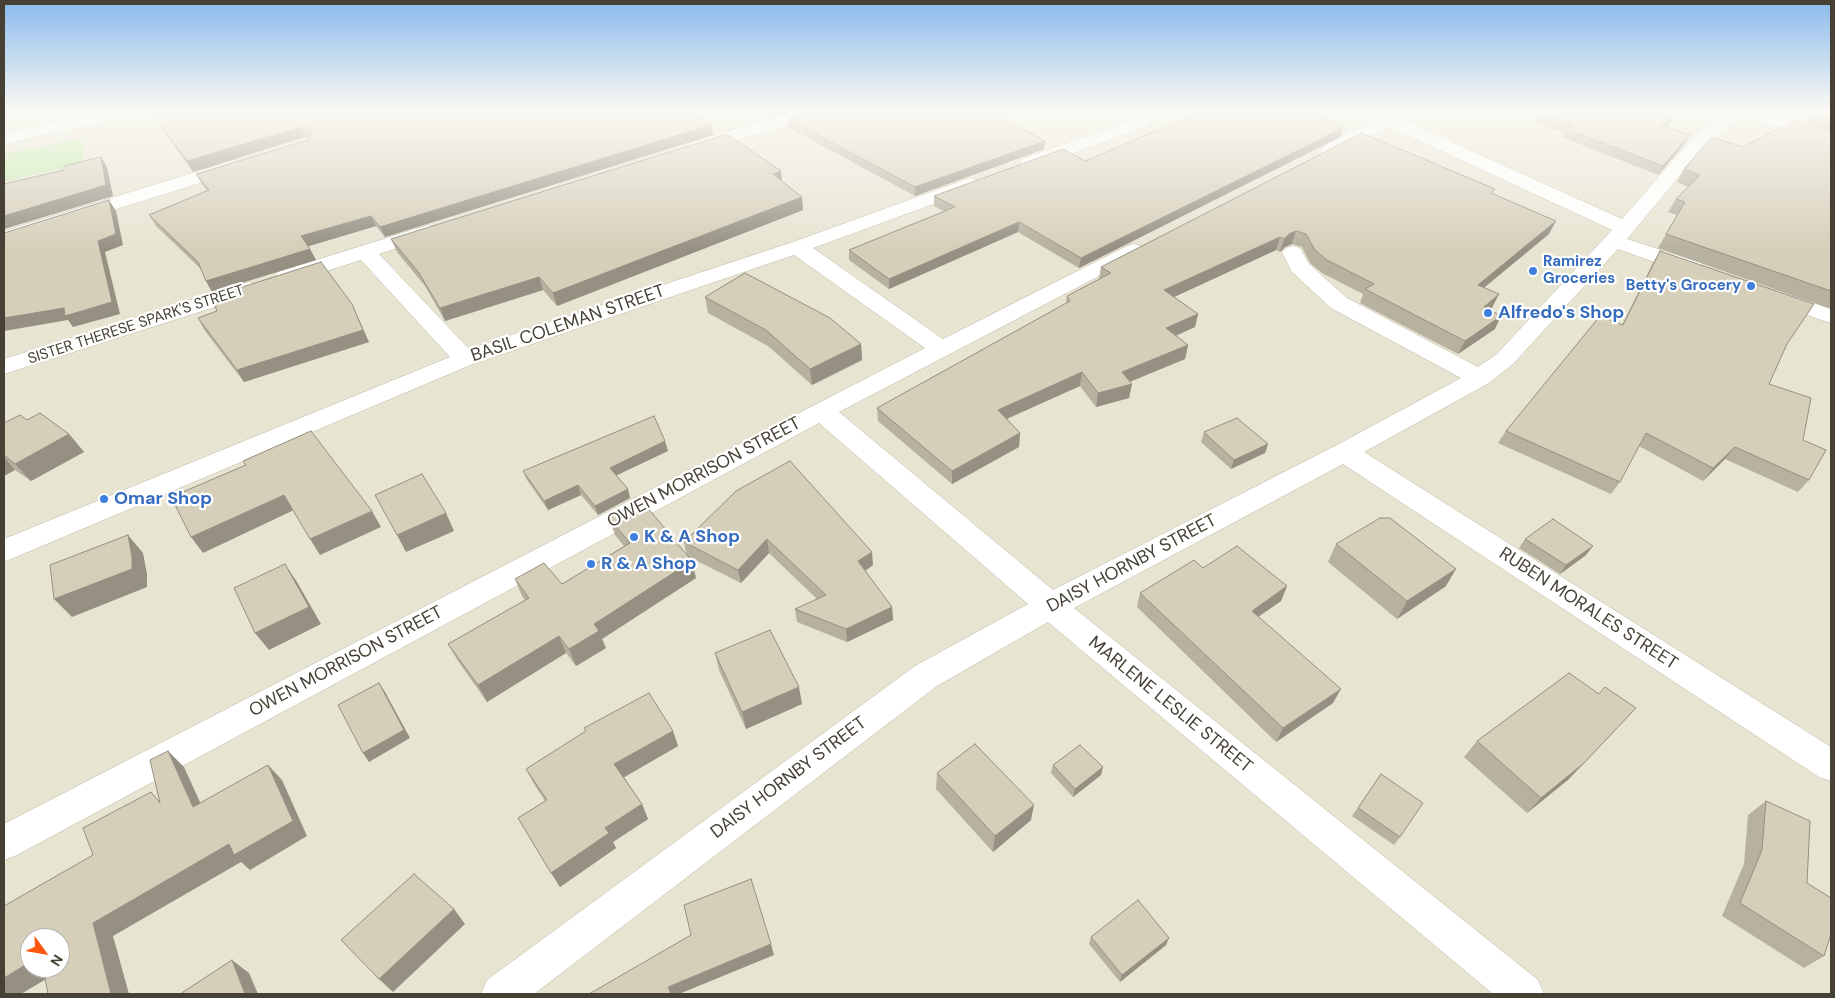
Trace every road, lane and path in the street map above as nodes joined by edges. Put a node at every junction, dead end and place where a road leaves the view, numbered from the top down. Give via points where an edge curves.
1 (1043, 158) edge
2 (1314, 158) edge
3 (1472, 158) edge
4 (1685, 158) edge
5 (1310, 160) edge
6 (249, 162) edge
7 (451, 224) edge
8 (1619, 235) junction
9 (4, 238) edge
10 (1152, 241) edge
11 (796, 247) junction
12 (365, 251) junction
13 (1293, 252) dead end
14 (1708, 274) edge
15 (1756, 290) edge
16 (1831, 316) edge
17 (942, 349) junction
18 (465, 359) junction
19 (4, 367) edge
20 (1480, 378) junction
21 (821, 411) junction
22 (1344, 452) junction
23 (4, 551) edge
24 (1052, 606) junction
25 (1831, 766) edge
26 (4, 843) edge
27 (501, 994) edge
28 (1524, 994) edge

1 - 11 street, BASIL COLEMAN STREET
2 - 5 street
3 - 8 street
4 - 8 street, DAISY HORNBY STREET
6 - 9 street
7 - 12 street, SISTER THERESE SPARK'S STREET
8 - 14 street
8 - 20 street, DAISY HORNBY STREET via 1505,359
10 - 17 street, OWEN MORRISON STREET
11 - 17 street
11 - 18 street, BASIL COLEMAN STREET
12 - 18 street
12 - 19 street, SISTER THERESE SPARK'S STREET
13 - 20 street via 1300,267 1339,303
15 - 16 street
17 - 21 street, OWEN MORRISON STREET
18 - 23 street, BASIL COLEMAN STREET
20 - 22 street, DAISY HORNBY STREET
21 - 24 street, MARLENE LESLIE STREET
21 - 26 street, OWEN MORRISON STREET
22 - 24 street, DAISY HORNBY STREET
22 - 25 street, RUBEN MORALES STREET
24 - 27 street, DAISY HORNBY STREET via 926,676
24 - 28 street, MARLENE LESLIE STREET

